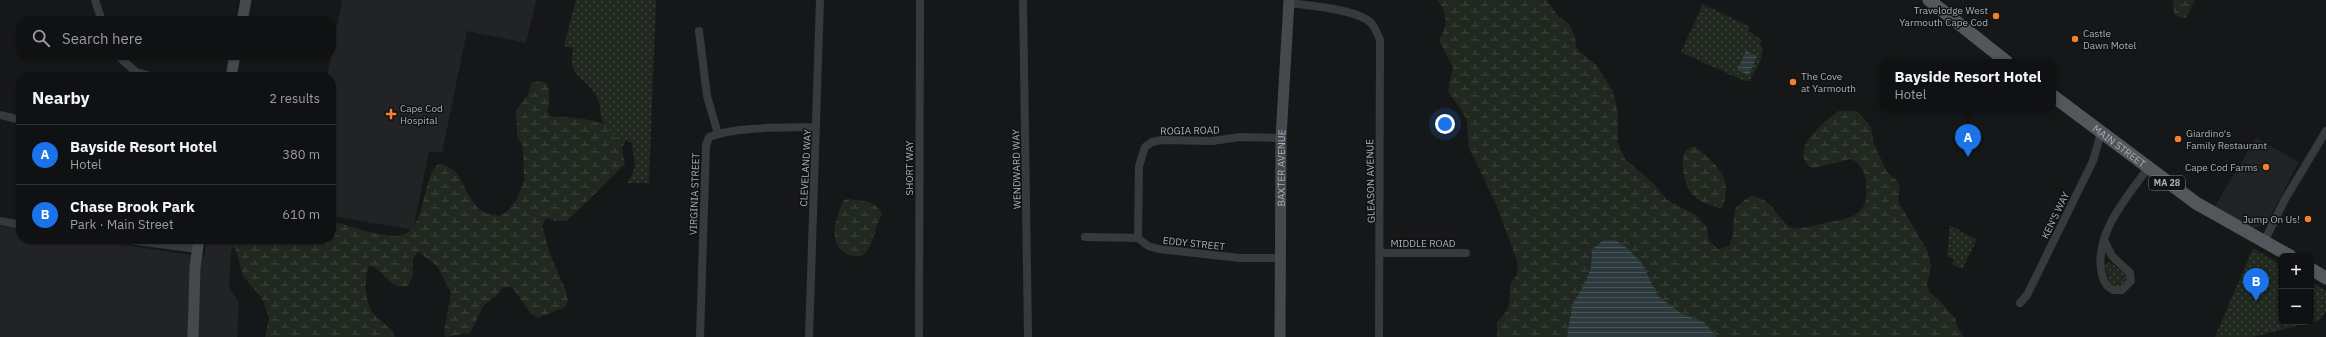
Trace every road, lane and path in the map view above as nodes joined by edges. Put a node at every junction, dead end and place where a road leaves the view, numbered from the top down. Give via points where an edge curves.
1 (95, 0) edge
2 (246, 0) edge
3 (820, 0) edge
4 (920, 0) edge
5 (1023, 0) edge
6 (1929, 0) edge
7 (1289, 2) edge
8 (100, 16) edge
9 (243, 16) edge
10 (699, 31) dead end
11 (2003, 59) edge
12 (123, 60) edge
13 (234, 60) edge
14 (136, 72) edge
15 (232, 72) edge
16 (2056, 98) edge
17 (0, 115) edge
18 (16, 119) edge
19 (816, 127) junction
20 (2326, 131) edge
21 (2101, 133) junction
22 (718, 134) junction
23 (1281, 138) junction
24 (2148, 168) junction
25 (0, 222) edge
26 (16, 224) edge
27 (1085, 237) dead end
28 (1138, 238) junction
29 (2105, 242) junction
30 (2264, 242) junction
31 (198, 244) edge
32 (1381, 253) junction
33 (1466, 253) dead end
34 (2284, 253) edge
35 (1281, 258) junction
36 (2314, 271) edge
37 (2326, 278) edge
38 (2020, 303) dead end
39 (193, 337) edge
40 (700, 337) edge
41 (809, 337) edge
42 (919, 337) edge
43 (1028, 337) edge
44 (1280, 337) edge
45 (1379, 337) edge

1 - 8 street
2 - 9 street
3 - 19 street, CLEVELAND WAY
4 - 42 street, SHORT WAY
5 - 43 street, WENDWARD WAY
6 - 11 main road
7 - 23 street, BAXTER AVENUE
7 - 32 street, GLEASON AVENUE via 1362,17 1373,26 1380,40
10 - 22 street via 707,96
12 - 14 street
13 - 15 street
16 - 21 main road, MAIN STREET / MA 28
17 - 18 street
19 - 22 street
19 - 41 street, CLEVELAND WAY
20 - 30 street via 2284,201
21 - 24 main road, MAIN STREET / MA 28
21 - 38 street, KEN'S WAY via 2093,160 2027,295
22 - 40 street, VIRGINIA STREET via 709,137 706,145
23 - 28 street, ROGIA ROAD via 1240,137 1212,141 1152,142 1141,155 1139,166
23 - 35 street, BAXTER AVENUE
24 - 29 street via 2118,209
24 - 30 main road, MAIN STREET / MA 28 via 2196,203
25 - 26 street
27 - 28 street, EDDY STREET
28 - 35 street, EDDY STREET via 1148,246 1158,249 1240,258
29 - 29 street via 2101,259 2104,282 2113,290 2122,290 2131,281 2130,273 2112,256
30 - 34 main road, MAIN STREET / MA 28
31 - 39 street
32 - 33 street, MIDDLE ROAD
32 - 45 street, GLEASON AVENUE
35 - 44 street, BAXTER AVENUE
36 - 37 main road

